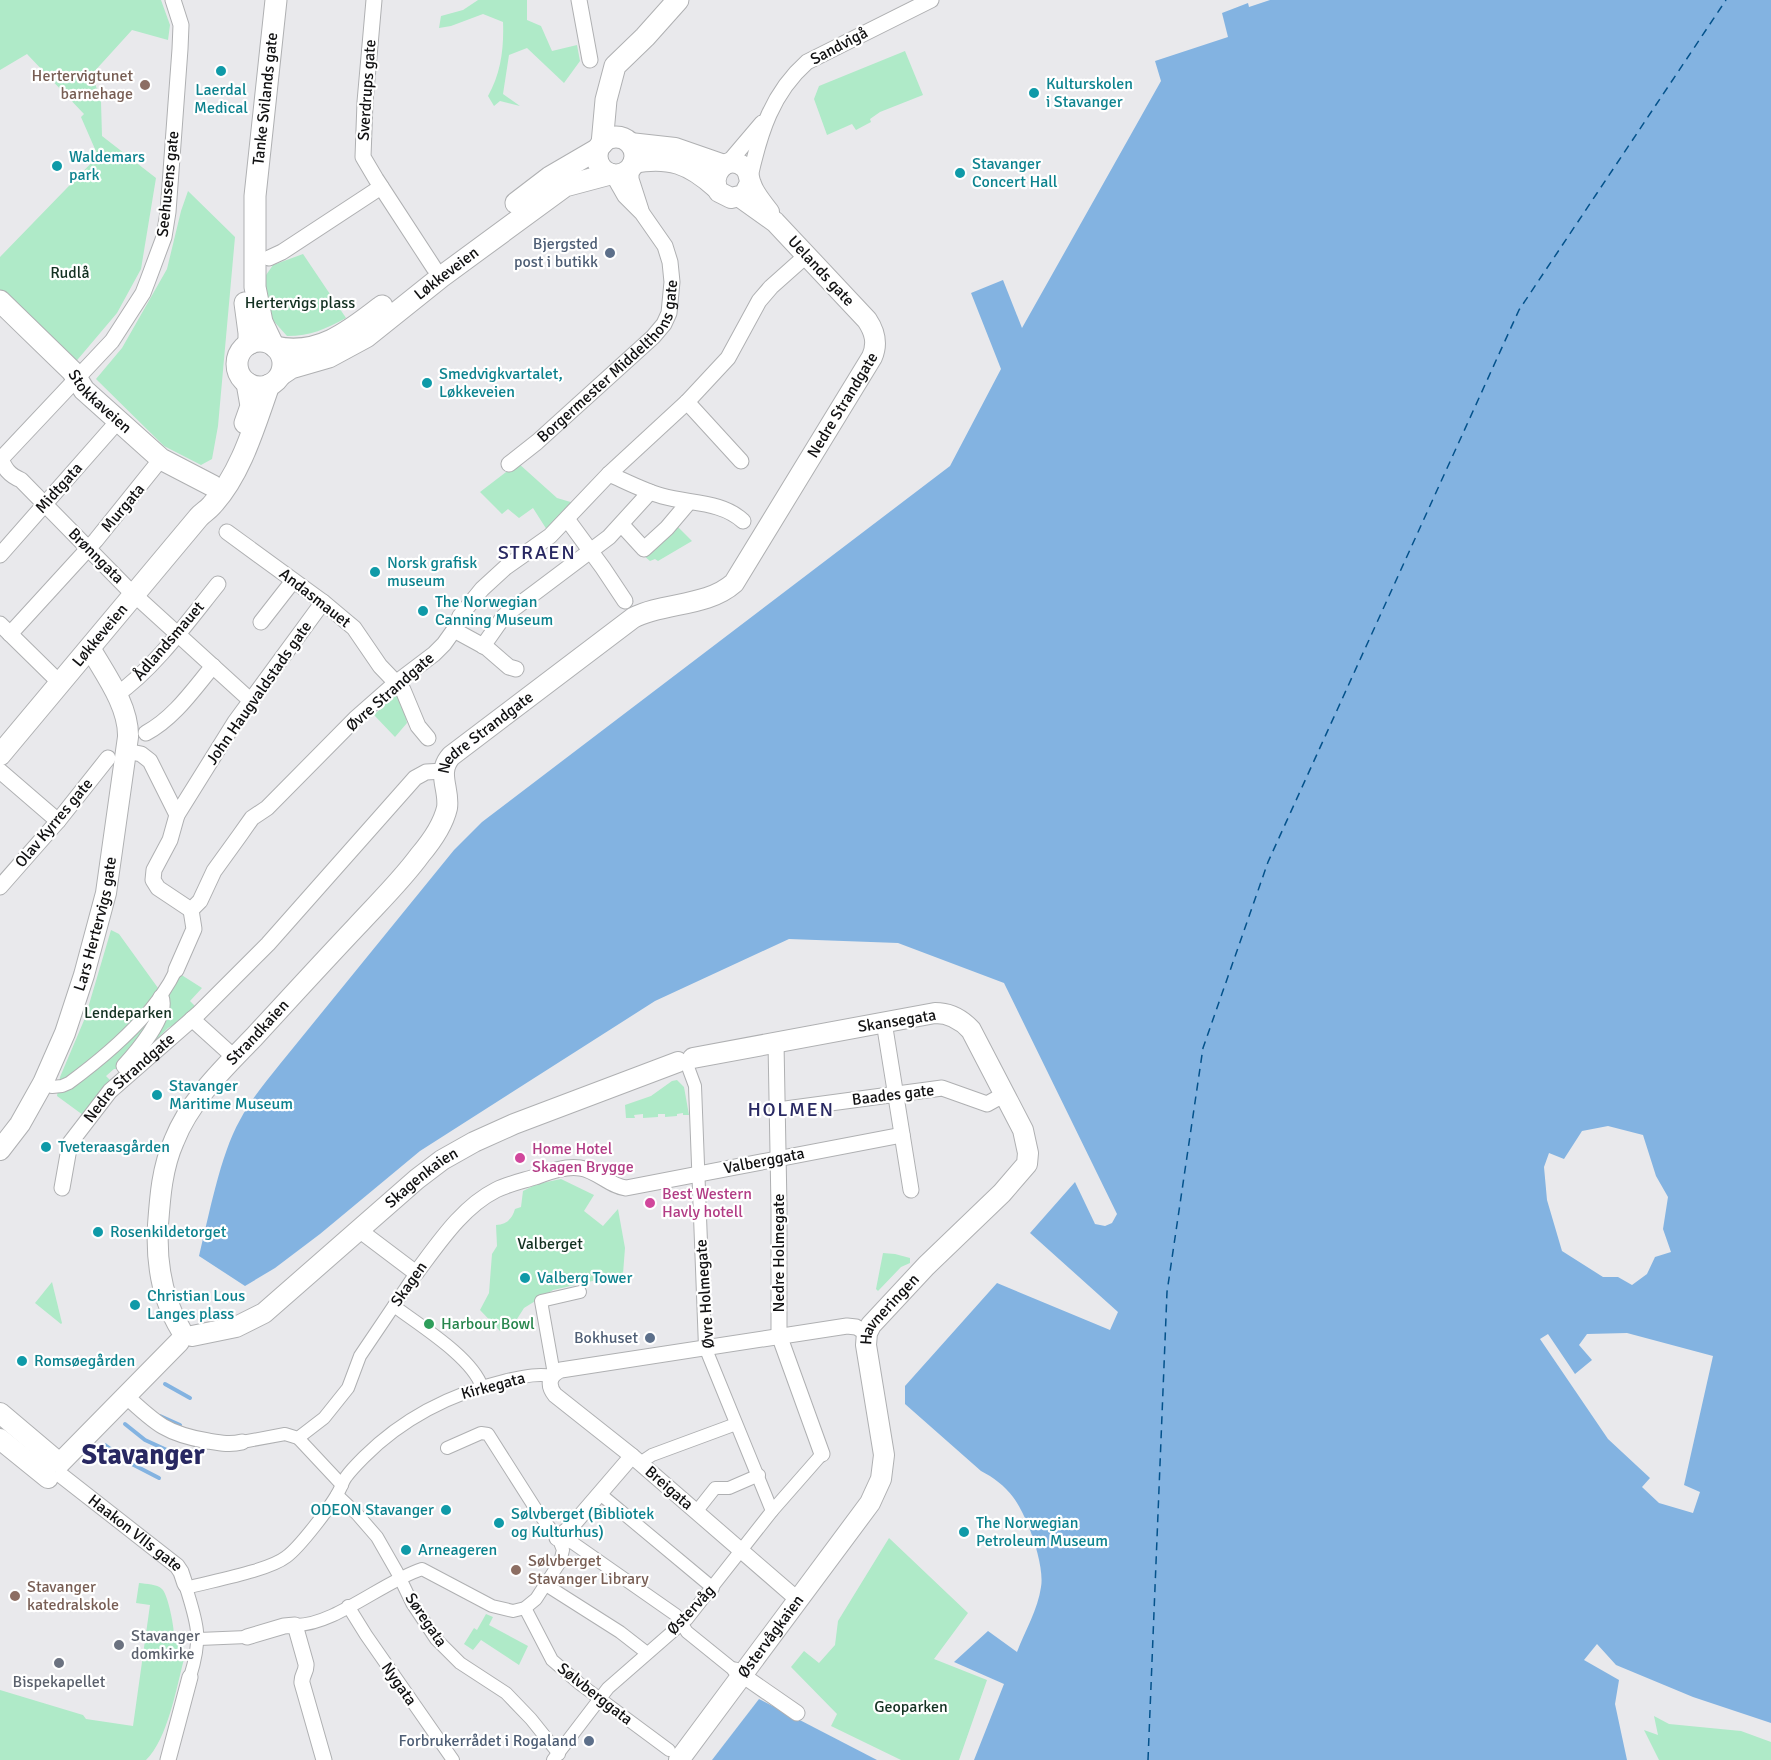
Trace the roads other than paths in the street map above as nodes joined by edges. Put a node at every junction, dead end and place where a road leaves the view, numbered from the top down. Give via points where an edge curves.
1 (173, 0) edge
2 (276, 0) edge
3 (375, 0) edge
4 (579, 0) edge
5 (678, 0) edge
6 (931, 0) edge
7 (645, 37) junction
8 (590, 60) dead end
9 (768, 116) junction
10 (600, 146) junction
11 (627, 158) junction
12 (716, 166) junction
13 (746, 186) junction
14 (381, 187) junction
15 (255, 196) junction
16 (807, 255) junction
17 (269, 258) dead end
18 (434, 268) junction
19 (0, 302) edge
20 (867, 320) joint
21 (249, 344) junction
22 (274, 346) junction
23 (275, 379) junction
24 (77, 380) junction
25 (247, 383) junction
26 (687, 402) junction
27 (118, 421) junction
28 (0, 459) edge
29 (161, 459) junction
30 (741, 461) dead end
31 (509, 464) dead end
32 (609, 474) junction
33 (213, 486) junction
34 (650, 492) junction
35 (689, 502) junction
36 (45, 503) junction
37 (201, 514) junction
38 (567, 519) junction
39 (743, 521) dead end
40 (622, 525) junction
41 (227, 532) dead end
42 (88, 548) junction
43 (591, 551) junction
44 (0, 555) edge
45 (293, 581) junction
46 (218, 584) dead end
47 (134, 594) junction
48 (625, 601) dead end
49 (323, 602) junction
50 (261, 622) dead end
51 (5, 629) edge
52 (454, 630) junction
53 (177, 634) junction
54 (483, 646) junction
55 (90, 648) junction
56 (213, 666) junction
57 (516, 669) dead end
58 (397, 682) junction
59 (60, 683) junction
60 (116, 695) junction
61 (250, 700) junction
62 (146, 733) dead end
63 (428, 738) dead end
64 (126, 751) junction
65 (0, 755) edge
66 (108, 758) dead end
67 (0, 771) edge
68 (444, 771) junction
69 (177, 815) junction
70 (58, 821) junction
71 (0, 887) edge
72 (191, 910) junction
73 (176, 970) joint
74 (161, 997) junction
75 (192, 1019) junction
76 (884, 1022) junction
77 (776, 1043) junction
78 (234, 1057) junction
79 (686, 1062) junction
80 (123, 1078) junction
81 (52, 1087) dead end
82 (896, 1094) junction
83 (1005, 1094) junction
84 (778, 1110) junction
85 (903, 1135) junction
86 (1027, 1144) joint
87 (0, 1150) edge
88 (778, 1159) junction
89 (699, 1174) junction
90 (62, 1188) dead end
91 (626, 1188) joint
92 (911, 1191) dead end
93 (358, 1230) junction
94 (416, 1273) junction
95 (580, 1292) dead end
96 (394, 1306) junction
97 (867, 1333) junction
98 (778, 1335) junction
99 (184, 1336) junction
100 (705, 1347) junction
101 (553, 1375) junction
102 (482, 1387) junction
103 (126, 1396) junction
104 (0, 1413) edge
105 (736, 1424) junction
106 (0, 1438) edge
107 (298, 1438) junction
108 (242, 1442) joint
109 (447, 1448) dead end
110 (822, 1454) joint
111 (636, 1459) junction
112 (57, 1470) junction
113 (759, 1475) junction
114 (339, 1490) junction
115 (599, 1493) junction
116 (772, 1511) junction
117 (696, 1512) junction
118 (862, 1515) joint
119 (557, 1538) junction
120 (741, 1551) junction
121 (401, 1579) junction
122 (186, 1586) junction
123 (546, 1586) junction
124 (713, 1588) junction
125 (797, 1599) junction
126 (348, 1606) junction
127 (525, 1608) junction
128 (682, 1624) junction
129 (295, 1625) junction
130 (247, 1637) joint
131 (199, 1639) junction
132 (647, 1653) junction
133 (738, 1673) junction
134 (190, 1677) joint
135 (599, 1699) junction
136 (797, 1713) dead end
137 (556, 1757) edge
138 (677, 1757) edge
139 (168, 1760) edge
140 (324, 1760) edge
141 (453, 1760) edge

1 - 24 street, Seehusens gate via 181,24 164,237 143,293 112,341
2 - 15 main road, Tanke Svilands gate
3 - 14 street, Sverdrups gate via 362,150
4 - 8 street
5 - 7 main road, Borgermester Middelthons gate
6 - 9 street, Sandvigå via 807,62 786,82
7 - 10 main road, Borgermester Middelthons gate via 615,66
7 - 11 main road, Borgermester Middelthons gate via 627,67 616,101
9 - 12 street, Sandvigå
9 - 13 street, Sandvigå
10 - 11 main road, Løkkeveien via 612,137
10 - 11 main road via 599,165
10 - 18 main road, Løkkeveien via 550,177
11 - 12 street via 675,148
11 - 23 main road, Løkkeveien via 545,199 366,337 329,357 291,368
11 - 31 street, Borgermester Middelthons gate via 625,196 665,246 670,262 670,308 666,321
12 - 13 street via 743,167
12 - 13 street via 716,188 726,197
13 - 16 street, Uelands gate
14 - 17 street
14 - 18 street, Sverdrups gate
15 - 21 main road, Tanke Svilands gate via 247,230 244,288
15 - 22 main road, Tanke Svilands gate via 255,287 262,322
16 - 20 street, Uelands gate
16 - 26 street, Øvre Strandgate via 759,301 728,358
18 - 22 main road, Løkkeveien via 337,338 305,350
19 - 24 main road, Stokkaveien
20 - 68 street, Nedre Strandgate via 876,343 872,357 734,583 718,594 629,621 455,753
21 - 22 main road via 257,341
21 - 25 main road via 238,357 237,365
22 - 23 main road via 283,362
23 - 25 main road via 262,387
23 - 37 main road, Løkkeveien via 233,474
24 - 27 main road, Stokkaveien
24 - 28 street, Seehusens gate
25 - 33 main road, Løkkeveien via 251,406 248,418
26 - 30 street
26 - 32 street, Øvre Strandgate
27 - 29 main road, Stokkaveien
27 - 36 street, Midtgata
28 - 36 street, Brønngata via 12,476
29 - 33 main road, Stokkaveien
29 - 42 street, Murgata
32 - 34 street
32 - 38 street, Øvre Strandgate
33 - 37 main road, Løkkeveien
34 - 35 street
34 - 40 street
35 - 39 street via 720,507
35 - 40 street via 644,549
36 - 42 street, Brønngata
36 - 44 street, Midtgata
37 - 47 main road, Løkkeveien
38 - 43 street
38 - 52 street, Øvre Strandgate via 482,589
40 - 43 street
41 - 45 street, Andasmauet
42 - 47 street, Brønngata
42 - 51 street, Murgata
43 - 48 street
43 - 54 street via 504,616
45 - 49 street, Andasmauet
45 - 50 street
46 - 53 street, Ådlandsmauet
47 - 53 street, Brønngata
47 - 55 main road, Løkkeveien
49 - 58 street, Andasmauet via 354,628 380,666
49 - 61 street, John Haugvaldstads gate
51 - 59 street
52 - 54 street
52 - 58 street, Øvre Strandgate via 434,654
53 - 56 street, Brønngata
53 - 60 street, Ådlandsmauet via 131,685
54 - 57 street
55 - 59 main road, Løkkeveien
55 - 60 street, Lars Hertervigs gate
56 - 61 street, Brønngata
56 - 62 street via 182,703
58 - 63 street, Andasmauet
58 - 72 street, Øvre Strandgate via 252,818
59 - 65 main road, Løkkeveien
60 - 64 street, Lars Hertervigs gate via 128,725
61 - 69 street, John Haugvaldstads gate
64 - 69 street via 150,761
64 - 87 street, Lars Hertervigs gate via 105,897 73,1010 42,1086
66 - 70 street, Olav Kyrres gate
67 - 70 street
68 - 75 street, Nedre Strandgate via 426,772 415,778 268,944
68 - 78 street, Strandkaien via 447,807 426,848
69 - 72 street, John Haugvaldstads gate via 153,880 158,888
70 - 71 street, Olav Kyrres gate
72 - 73 street via 194,929
73 - 74 street
74 - 80 street via 153,1028 124,1066
74 - 81 street via 78,1077 65,1086
75 - 78 street
75 - 80 street, Nedre Strandgate
76 - 77 street, Skansegata
76 - 82 street
76 - 83 street, Skansegata via 934,1013 954,1017 971,1030
77 - 79 street, Skansegata
77 - 84 street, Nedre Holmegate
78 - 99 street, Strandkaien via 183,1123 162,1180 159,1267 166,1298
79 - 89 street, Øvre Holmegate via 695,1086
79 - 93 street, Skagenkaien via 542,1113 474,1142 442,1160
80 - 90 street, Nedre Strandgate via 70,1143
82 - 83 street, Baades gate via 942,1088 987,1104
82 - 84 street, Baades gate
82 - 85 street
83 - 86 street, Skansegata
84 - 88 street, Nedre Holmegate
85 - 88 street, Valberggata
85 - 92 street
86 - 97 street, Havneringen via 1024,1168 875,1319
88 - 89 street, Valberggata
88 - 98 street, Nedre Holmegate
89 - 91 street, Valberggata
89 - 100 street, Øvre Holmegate
91 - 94 street, Skagen via 578,1167 552,1171 497,1190 459,1220
93 - 94 street
93 - 99 street, Skagenkaien via 264,1313 236,1327
94 - 96 street, Skagen
95 - 101 street via 541,1301
96 - 102 street via 462,1358
96 - 107 street, Skagen via 360,1356 348,1388 324,1418
97 - 98 street, Kirkegata via 847,1326
97 - 118 street, Havneringen via 869,1374 884,1455 877,1490
98 - 100 street, Kirkegata
98 - 110 street, Nedre Holmegate
99 - 103 street
100 - 101 street, Kirkegata via 561,1370
100 - 105 street, Øvre Holmegate
101 - 102 street, Kirkegata via 528,1376
101 - 111 street, Breigata via 550,1384 555,1395
102 - 114 street, Kirkegata via 432,1407 397,1428 345,1477
103 - 108 street via 173,1433 225,1444
103 - 112 street
104 - 112 street, Haakon VIIs gate
105 - 111 street
105 - 113 street, Øvre Holmegate
106 - 112 street, Haakon VIIs gate
107 - 108 street via 285,1434
107 - 114 street, Søregata
109 - 119 street via 481,1432 488,1434
110 - 116 street, Østervåg
111 - 115 street
111 - 117 street, Breigata
112 - 122 street, Haakon VIIs gate via 177,1566
113 - 116 street, Øvre Holmegate
113 - 117 street via 729,1488 715,1488
114 - 121 street, Søregata via 377,1537
114 - 122 street, Kirkegata via 298,1547 285,1558 272,1565
115 - 119 street
115 - 124 street
116 - 120 street, Østervåg
117 - 120 street, Breigata
118 - 125 street, Østervågkaien
119 - 123 street via 562,1556
119 - 128 street via 573,1543 676,1615
120 - 124 street, Østervåg
120 - 125 street, Breigata
121 - 126 street
121 - 127 street via 424,1569 494,1608
121 - 137 street, Søregata via 412,1603 442,1646 460,1663 506,1693 531,1719
122 - 131 street, Haakon VIIs gate
123 - 127 street
123 - 132 street
124 - 128 street, Østervåg
125 - 133 street, Østervågkaien
126 - 129 street via 309,1624
126 - 141 street, Nygata
127 - 135 street, Sølvberggata via 552,1660
128 - 132 street, Østervåg
128 - 133 street
129 - 130 street
129 - 140 street via 306,1664 302,1683
130 - 131 street
131 - 134 street
132 - 135 street, Østervåg
133 - 136 street
133 - 138 street, Østervågkaien
134 - 139 street
135 - 137 street, Østervåg
135 - 138 street, Sølvberggata

